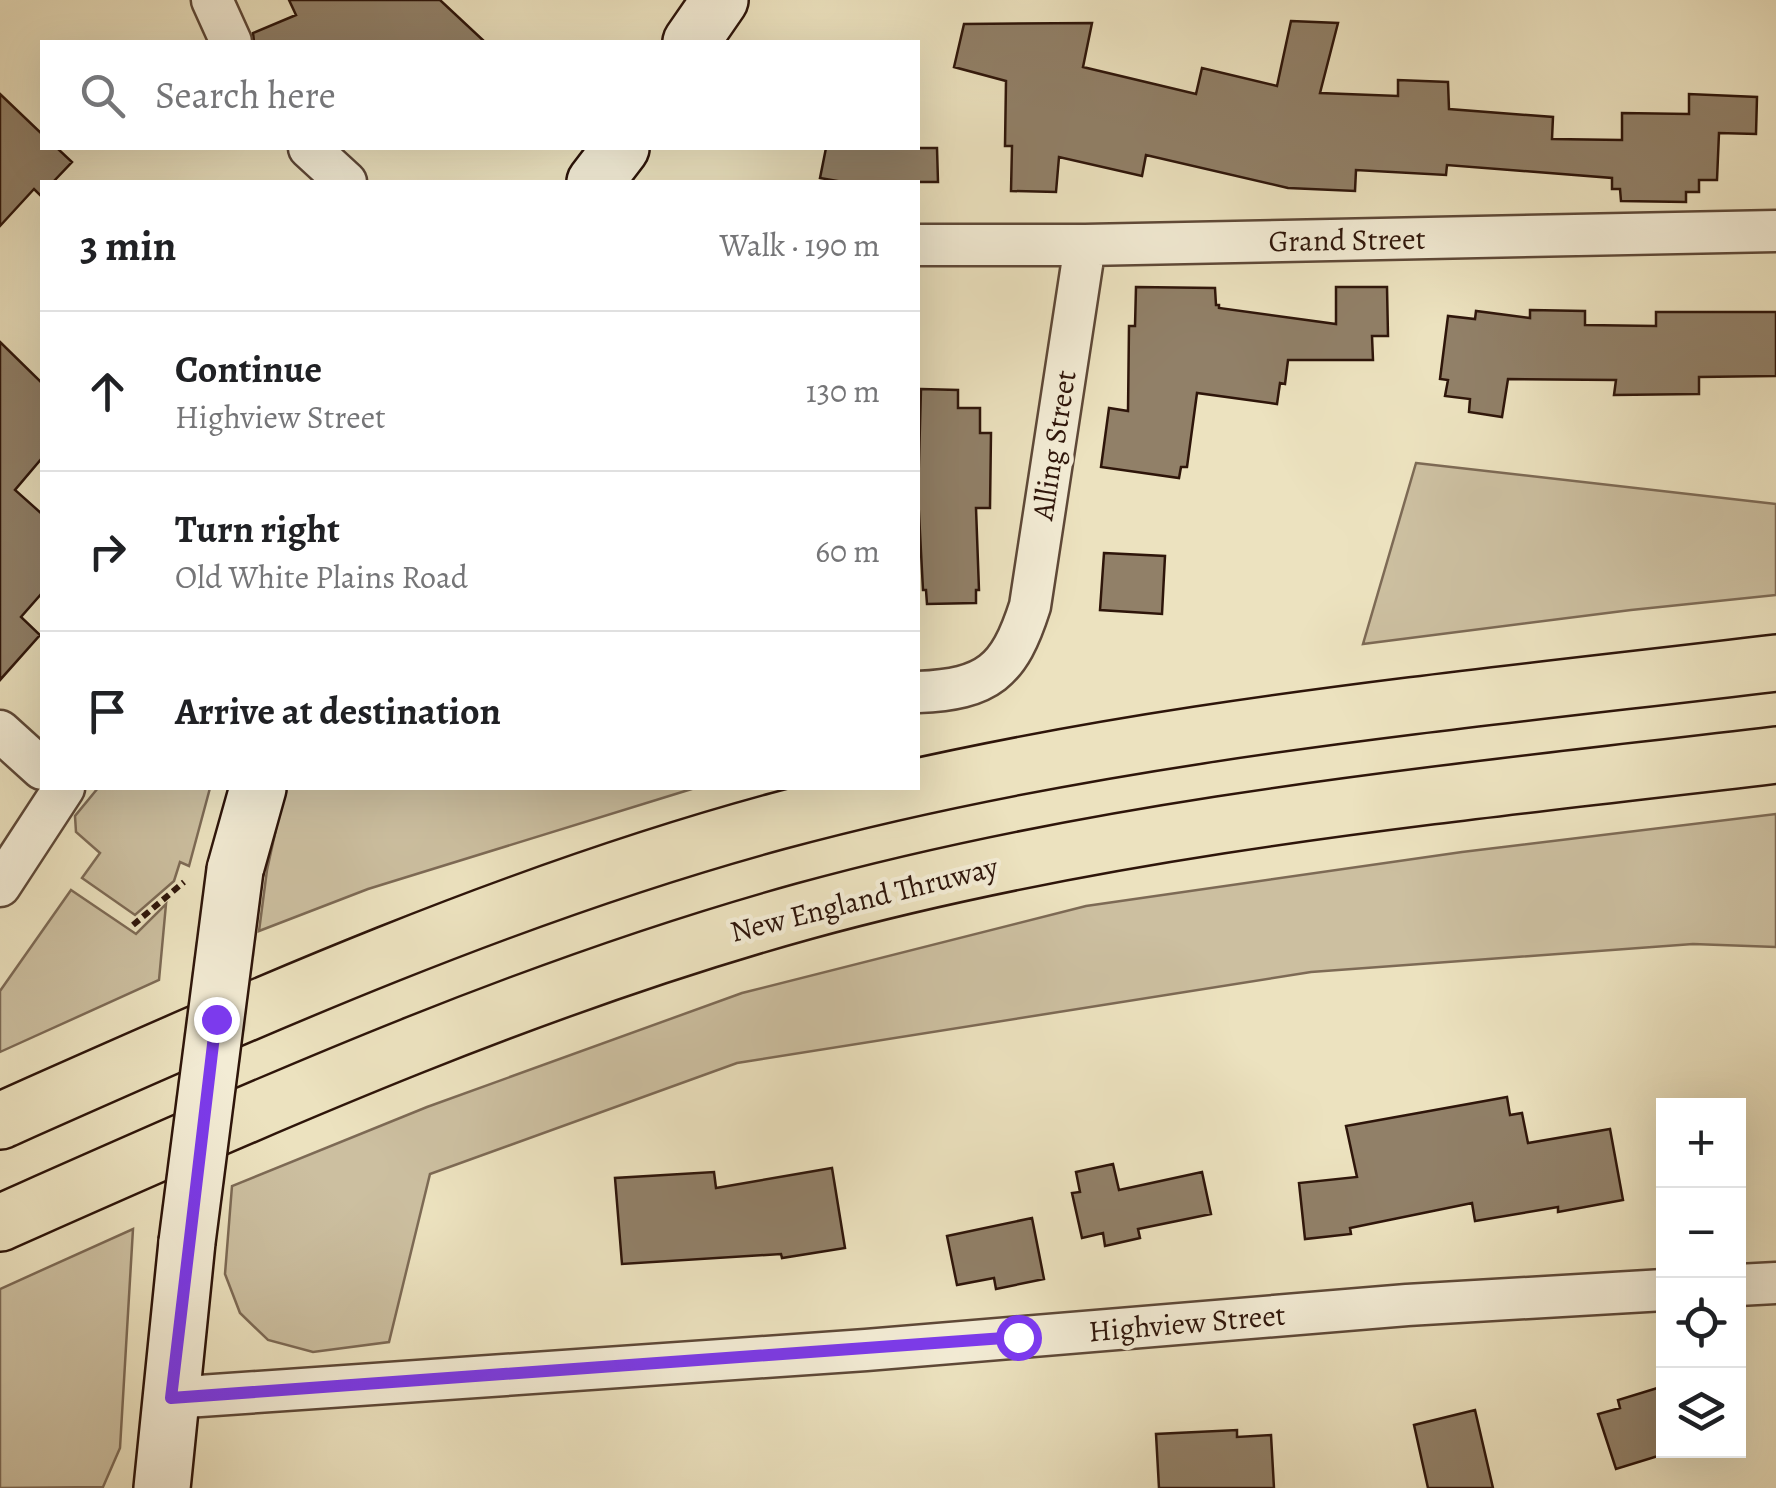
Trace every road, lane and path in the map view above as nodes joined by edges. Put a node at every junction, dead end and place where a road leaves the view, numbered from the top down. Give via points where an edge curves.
1 (212, 0) edge
2 (720, 0) edge
3 (230, 40) edge
4 (693, 40) edge
5 (311, 150) edge
6 (619, 150) edge
7 (344, 180) edge
8 (597, 180) edge
9 (1776, 231) edge
10 (920, 245) edge
11 (1085, 245) junction
12 (1776, 663) edge
13 (920, 692) edge
14 (0, 731) edge
15 (1776, 755) edge
16 (40, 767) edge
17 (920, 788) edge
18 (62, 790) edge
19 (257, 790) edge
20 (911, 790) edge
21 (209, 876) junction
22 (0, 886) edge
23 (133, 925) dead end
24 (0, 1121) edge
25 (0, 1223) edge
26 (1776, 1283) edge
27 (1746, 1285) edge
28 (1656, 1290) edge
29 (171, 1398) junction
30 (162, 1488) edge

1 - 3 street
2 - 4 street
5 - 7 street
6 - 8 street
9 - 11 street, Grand Street
10 - 11 street, Grand Street
11 - 13 street, Alling Street via 1030,606 1018,644 978,682
12 - 17 highway via 1147,742
14 - 16 street
15 - 25 highway, New England Thruway via 1176,830 824,906 656,955 487,1015
18 - 22 street
19 - 21 street
20 - 24 highway via 625,867 456,927
21 - 23 path
21 - 29 street, bridge via 188,1242
26 - 27 street
28 - 29 street, Highview Street
29 - 30 street

